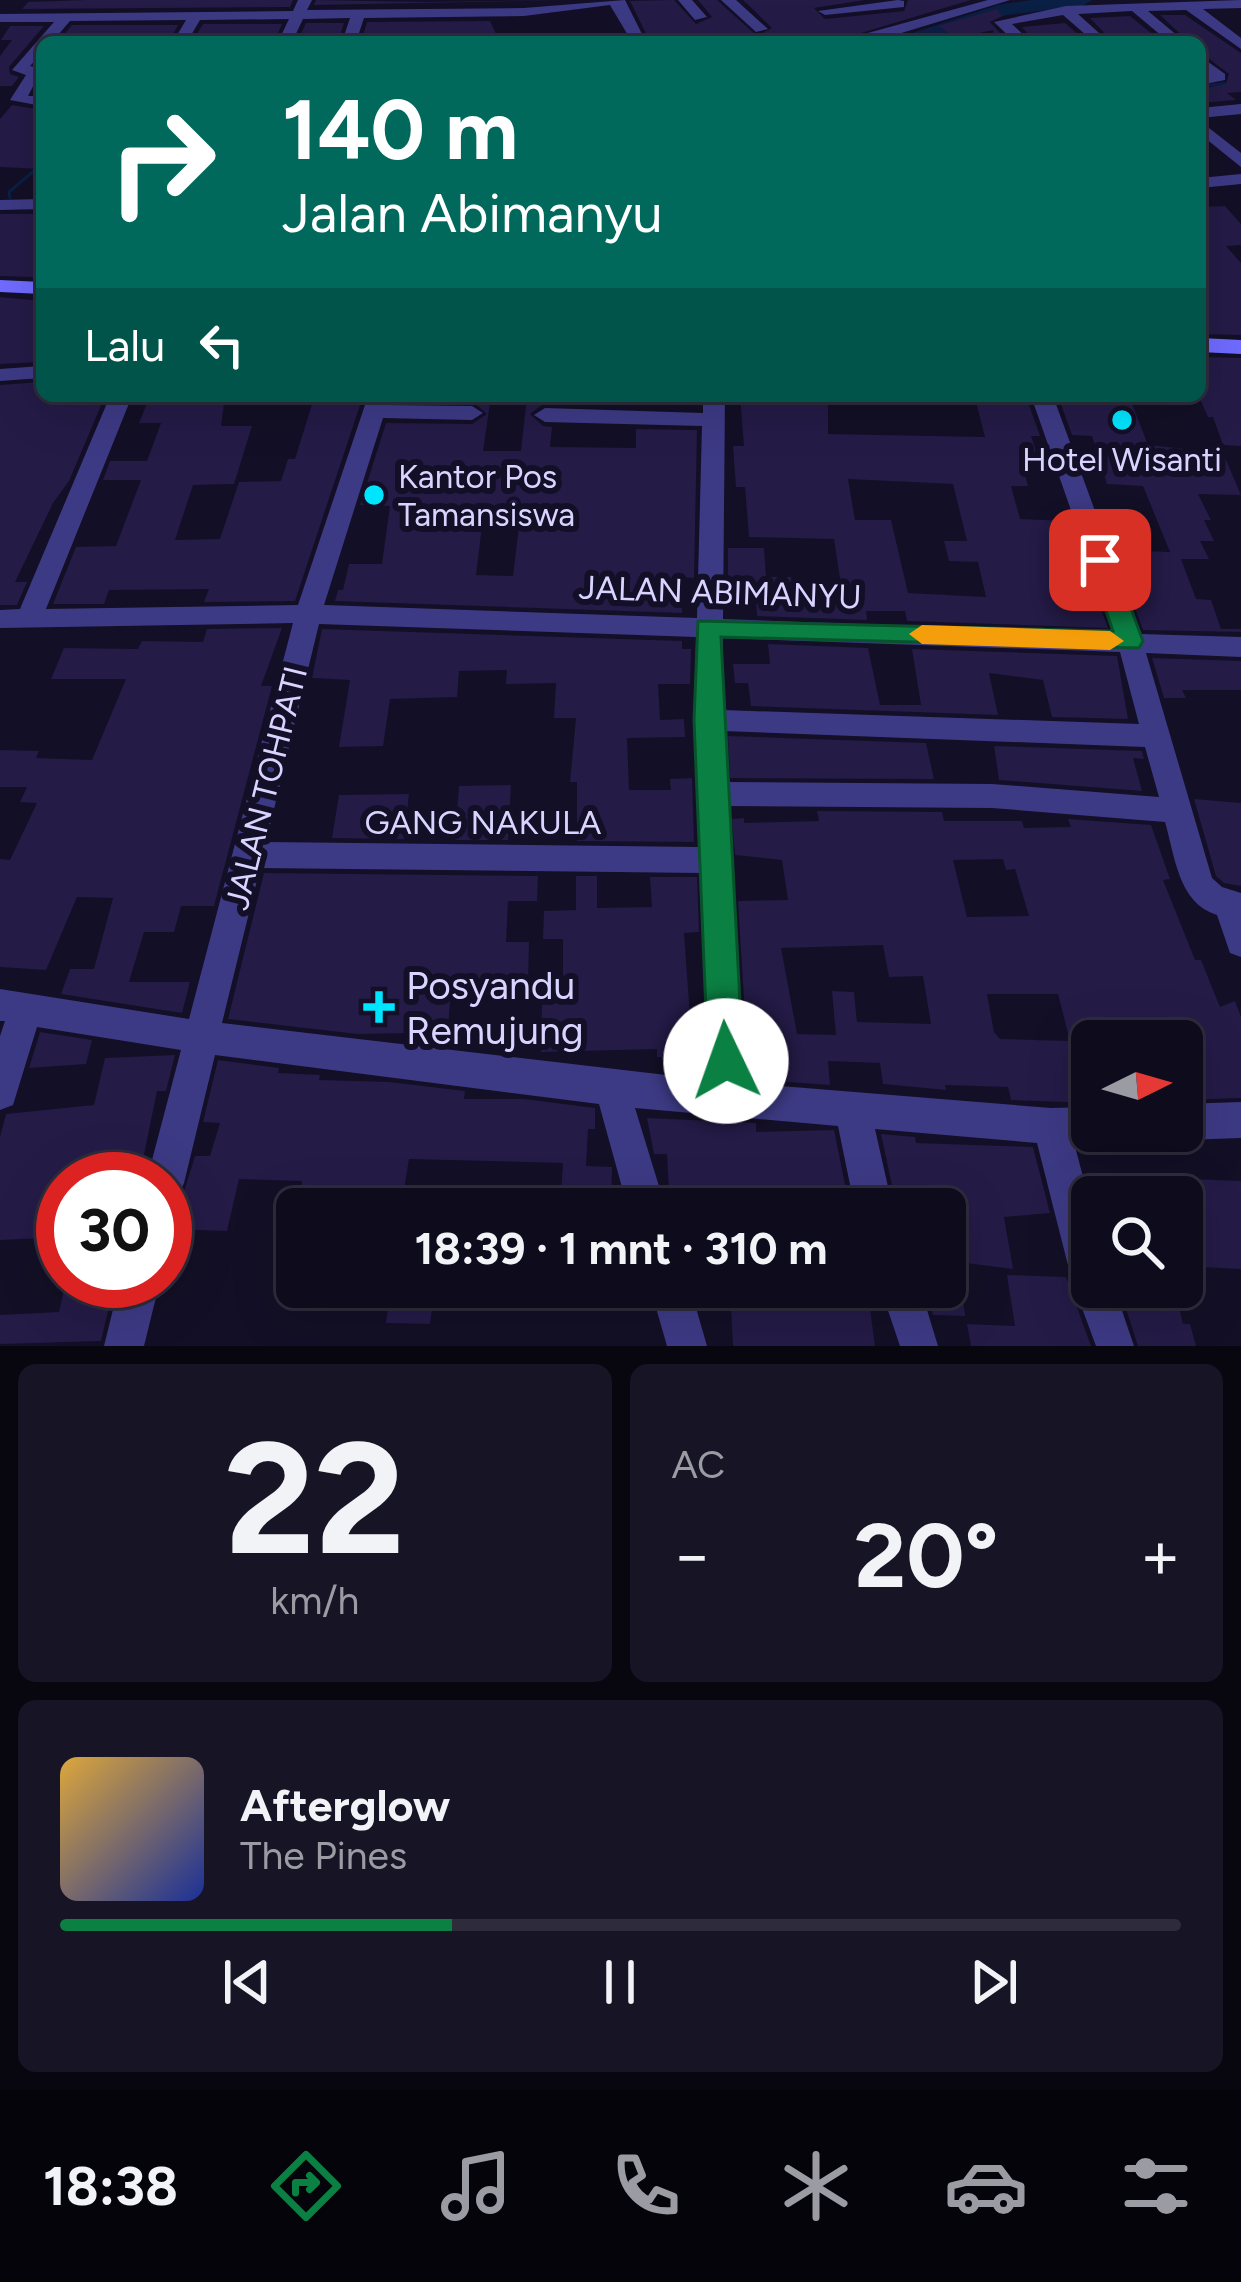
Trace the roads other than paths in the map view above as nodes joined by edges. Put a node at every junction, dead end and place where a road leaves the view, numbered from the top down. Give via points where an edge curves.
1 (20, 0) edge
2 (616, 0) edge
3 (685, 0) edge
4 (728, 0) edge
5 (807, 0) edge
6 (1003, 0) edge
7 (580, 2) edge
8 (873, 3) edge
9 (899, 4) dead end
10 (1241, 4) edge
11 (1189, 5) junction
12 (302, 6) edge
13 (514, 6) edge
14 (1135, 7) junction
15 (453, 10) junction
16 (1060, 10) junction
17 (196, 13) junction
18 (359, 13) junction
19 (416, 13) edge
20 (67, 16) junction
21 (700, 16) dead end
22 (5, 18) edge
23 (895, 25) dead end
24 (761, 29) dead end
25 (49, 36) edge
26 (183, 36) edge
27 (288, 36) edge
28 (351, 36) edge
29 (459, 36) edge
30 (636, 36) edge
31 (878, 36) edge
32 (1017, 36) edge
33 (1089, 36) edge
34 (1171, 36) edge
35 (0, 38) edge
36 (1241, 45) edge
37 (36, 51) edge
38 (1206, 65) edge
39 (36, 71) edge
40 (36, 71) edge
41 (1206, 79) edge
42 (36, 101) edge
43 (1241, 109) edge
44 (1206, 112) edge
45 (1206, 131) edge
46 (1206, 157) dead end
47 (1237, 159) edge
48 (1241, 178) edge
49 (1206, 182) edge
50 (36, 204) edge
51 (0, 205) edge
52 (0, 286) edge
53 (36, 288) edge
54 (1206, 345) edge
55 (1241, 347) edge
56 (36, 372) edge
57 (0, 374) edge
58 (118, 402) edge
59 (1044, 402) edge
60 (376, 404) edge
61 (715, 408) edge
62 (472, 413) dead end
63 (544, 415) dead end
64 (308, 614) junction
65 (9, 623) edge
66 (708, 627) junction
67 (1130, 641) junction
68 (1241, 647) edge
69 (708, 720) junction
70 (1158, 736) junction
71 (712, 794) junction
72 (1179, 811) junction
73 (251, 855) junction
74 (714, 860) junction
75 (1224, 898) edge
76 (1241, 943) edge
77 (13, 1006) edge
78 (203, 1037) junction
79 (612, 1088) junction
80 (0, 1093) edge
81 (728, 1101) junction
82 (853, 1111) junction
83 (1241, 1120) edge
84 (1203, 1121) edge
85 (1051, 1126) junction
86 (1071, 1126) edge
87 (173, 1152) edge
88 (641, 1188) edge
89 (870, 1188) edge
90 (1071, 1201) edge
91 (133, 1308) edge
92 (676, 1308) edge
93 (908, 1308) edge
94 (1102, 1308) edge
95 (919, 1342) dead end
96 (1115, 1344) edge
97 (124, 1346) edge
98 (687, 1346) edge

1 - 22 street
2 - 7 street
2 - 30 street
3 - 21 street
4 - 24 street
5 - 8 street via 831,14
6 - 31 street
7 - 13 street
8 - 9 street
8 - 23 street
10 - 11 street
11 - 14 street
11 - 36 street
12 - 17 street
12 - 18 street
12 - 27 street
13 - 15 street
14 - 16 street
14 - 34 street
15 - 19 street
15 - 29 street
16 - 32 street via 1000,22
16 - 33 street
17 - 20 street via 148,21
17 - 26 street
18 - 19 street
18 - 28 street
20 - 22 street
20 - 25 street
22 - 35 street
37 - 39 street via 19,70
38 - 41 street via 1220,76
40 - 42 street via 18,100
43 - 44 street
45 - 47 street
46 - 47 street
48 - 49 street
50 - 51 street
52 - 53 main road
54 - 55 main road
56 - 57 street
58 - 65 street
59 - 67 street
60 - 62 street
60 - 64 street, JALAN TOHPATI
61 - 63 street
61 - 66 street
64 - 65 street, JALAN ABIMANYU
64 - 66 street, JALAN ABIMANYU
64 - 73 street, JALAN TOHPATI
66 - 67 street, JALAN ABIMANYU
66 - 69 street
67 - 68 street, JALAN ABIMANYU
67 - 70 street
69 - 70 street
69 - 71 street
70 - 72 street
71 - 72 street via 992,796
71 - 74 street
72 - 75 street
73 - 74 street, GANG NAKULA
73 - 78 street, JALAN TOHPATI
74 - 81 street
75 - 76 street
77 - 78 street
77 - 80 street
78 - 79 street
78 - 87 street, JALAN TOHPATI
79 - 81 street
79 - 88 street
81 - 82 street
82 - 85 street
82 - 89 street
83 - 84 street
85 - 86 street
85 - 90 street
91 - 97 street
92 - 98 street
93 - 95 street
94 - 96 street

